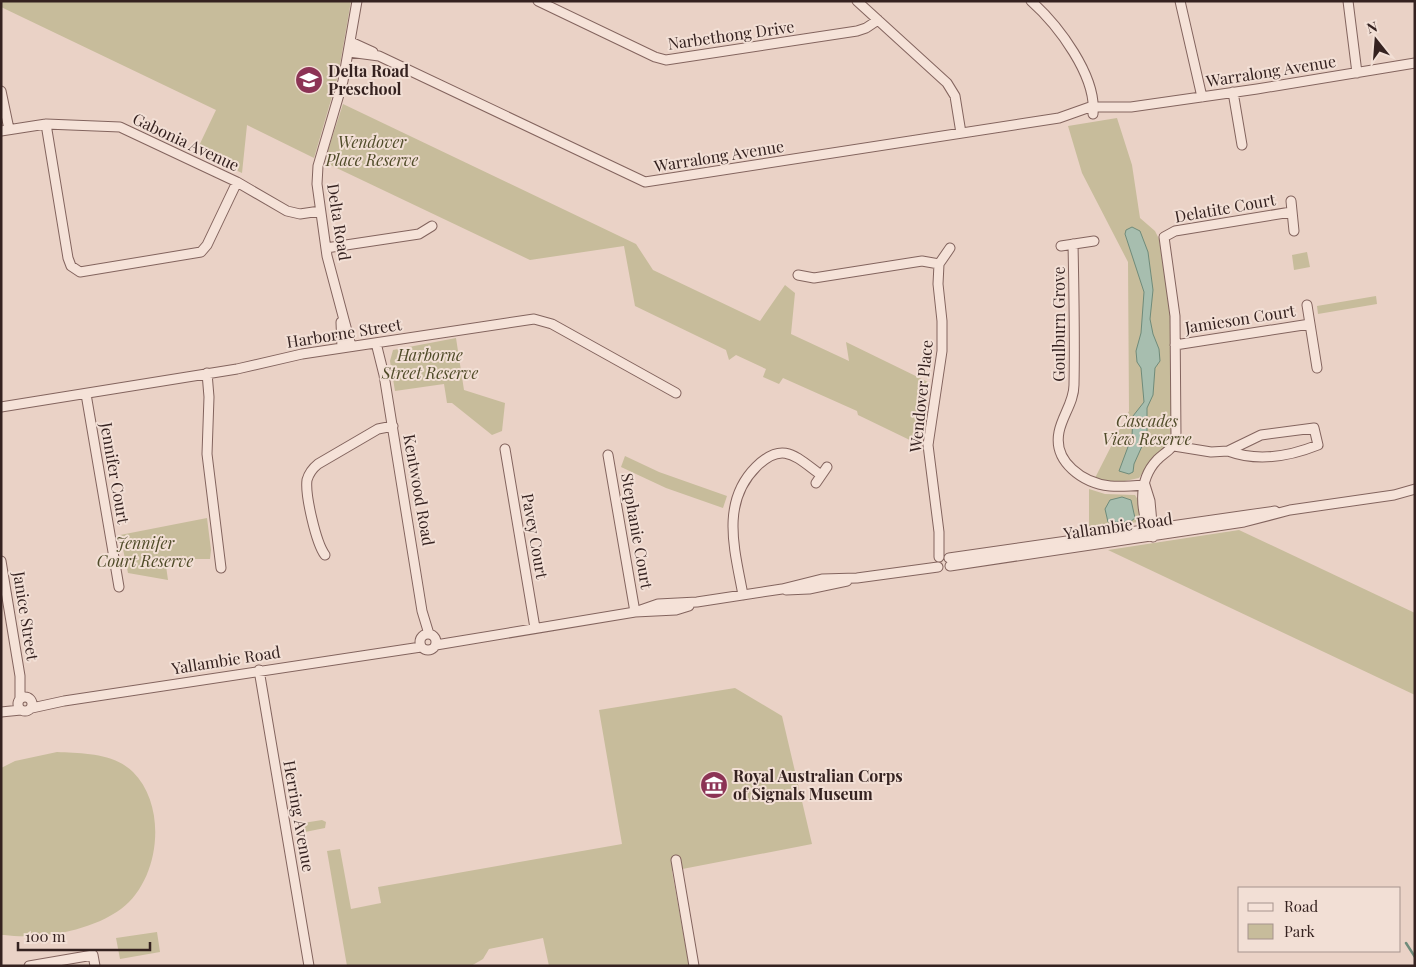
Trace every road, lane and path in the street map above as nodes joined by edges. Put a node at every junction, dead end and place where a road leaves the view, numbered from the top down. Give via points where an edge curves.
1 (357, 1) edge
2 (538, 1) edge
3 (857, 1) edge
4 (1031, 1) edge
5 (1180, 1) edge
6 (1348, 1) edge
7 (878, 20) junction
8 (350, 47) junction
9 (1415, 63) edge
10 (1360, 72) junction
11 (1, 91) edge
12 (1233, 92) junction
13 (1202, 96) junction
14 (1092, 109) junction
15 (46, 124) junction
16 (5, 130) edge
17 (961, 133) junction
18 (1242, 145) dead end
19 (237, 182) junction
20 (1291, 201) dead end
21 (320, 211) junction
22 (1291, 212) junction
23 (432, 226) dead end
24 (1294, 231) dead end
25 (1094, 241) dead end
26 (1074, 244) junction
27 (1061, 246) dead end
28 (326, 248) junction
29 (950, 248) dead end
30 (939, 264) junction
31 (798, 275) dead end
32 (1307, 305) dead end
33 (1310, 324) junction
34 (379, 342) junction
35 (1175, 345) junction
36 (347, 347) junction
37 (1317, 368) dead end
38 (206, 373) junction
39 (86, 394) junction
40 (676, 394) dead end
41 (1, 407) edge
42 (393, 426) junction
43 (1174, 446) junction
44 (504, 449) dead end
45 (1228, 451) junction
46 (608, 455) dead end
47 (827, 467) dead end
48 (1144, 485) junction
49 (1415, 489) edge
50 (1394, 494) junction
51 (1415, 494) edge
52 (1152, 531) junction
53 (325, 555) dead end
54 (944, 561) junction
55 (1, 562) edge
56 (221, 568) dead end
57 (119, 586) dead end
58 (743, 595) junction
59 (635, 612) junction
60 (535, 628) junction
61 (427, 639) junction
62 (259, 670) junction
63 (25, 703) junction
64 (1, 708) edge
65 (1, 712) edge
66 (676, 860) dead end
67 (29, 966) edge
68 (95, 966) edge
69 (309, 966) edge
70 (694, 966) edge

1 - 8 street, Delta Road
2 - 7 street, Narbethong Drive via 666,60 857,31
3 - 7 street
4 - 14 street via 1066,40 1087,85
5 - 13 street
6 - 10 street
7 - 17 street via 947,83 955,96
8 - 17 street, Warralong Avenue via 379,56 645,182
8 - 21 street, Delta Road via 318,166
9 - 10 street, Warralong Avenue
10 - 12 street, Warralong Avenue
11 - 16 street
12 - 13 street, Warralong Avenue
12 - 18 street
13 - 14 street, Warralong Avenue via 1131,106 1115,112
14 - 17 street, Warralong Avenue via 1074,118
15 - 16 street, Gabonia Avenue
15 - 19 street, Gabonia Avenue via 126,129
15 - 19 street via 68,258 71,266 80,272 201,252 208,245
19 - 21 street, Gabonia Avenue via 293,213
20 - 22 street, Delatite Court
21 - 28 street, Delta Road
22 - 24 street, Delatite Court
22 - 35 street, Delatite Court via 1166,235 1164,245 1174,308
23 - 28 street via 419,234
25 - 26 street, Goulburn Grove
26 - 27 street, Goulburn Grove
26 - 48 street, Goulburn Grove via 1074,390 1060,428 1060,452 1069,467 1092,481 1115,486
28 - 36 street, Delta Road
29 - 30 street
30 - 31 street via 922,261 814,278
30 - 54 street, Wendover Place via 942,351 928,445
32 - 33 street, Jamieson Court
33 - 35 street, Jamieson Court
33 - 37 street, Jamieson Court
34 - 36 street, Harborne Street
34 - 40 street, Harborne Street via 527,319 540,320
34 - 42 street, Kentwood Road
35 - 43 street
36 - 38 street, Harborne Street
38 - 39 street, Harborne Street
38 - 56 street via 209,397 207,454
39 - 41 street, Harborne Street
39 - 57 street, Jennifer Court
42 - 53 street via 372,432 311,471 307,488 317,542
42 - 61 street, Kentwood Road
43 - 45 street
43 - 48 street via 1154,464
44 - 60 street, Pavey Court
45 - 45 street via 1257,458 1295,453 1318,445 1314,428 1261,435
46 - 59 street, Stephanie Court
47 - 58 street via 819,479 794,456 779,452 769,455 747,478 735,502 732,523
48 - 52 street via 1142,501
49 - 50 street, Yallambie Road
50 - 51 street, Yallambie Road
50 - 52 street, Yallambie Road via 1290,510 1244,522
52 - 54 street, Yallambie Road
54 - 58 street, Yallambie Road via 809,589
55 - 63 street, Janice Street
58 - 59 street, Yallambie Road via 697,602 676,610
59 - 60 street, Yallambie Road
60 - 61 street, Yallambie Road via 468,638
61 - 62 street, Yallambie Road via 392,650
62 - 63 street, Yallambie Road via 64,701
62 - 69 street, Herring Avenue
63 - 64 street, Yallambie Road
63 - 65 street, Yallambie Road
66 - 70 street
67 - 68 street via 93,956

